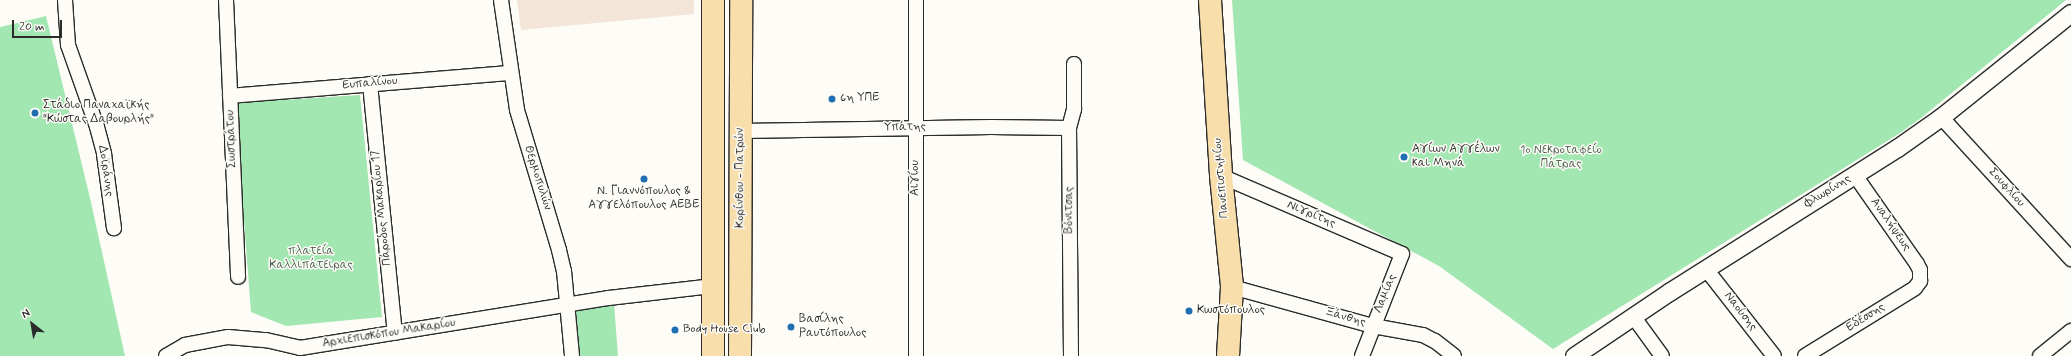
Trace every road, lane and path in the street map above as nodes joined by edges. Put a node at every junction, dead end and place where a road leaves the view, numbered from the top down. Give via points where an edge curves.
1 (65, 0) edge
2 (226, 0) edge
3 (501, 0) edge
4 (713, 0) edge
5 (742, 0) edge
6 (916, 0) edge
7 (1210, 0) edge
8 (2071, 13) edge
9 (1074, 64) dead end
10 (510, 73) junction
11 (370, 84) junction
12 (230, 96) junction
13 (1941, 117) junction
14 (916, 128) junction
15 (1069, 128) junction
16 (741, 131) junction
17 (1855, 175) junction
18 (1221, 176) junction
19 (114, 228) dead end
20 (1402, 254) joint
21 (2071, 259) edge
22 (1706, 269) junction
23 (1921, 276) joint
24 (238, 278) dead end
25 (713, 286) junction
26 (1232, 287) junction
27 (567, 305) junction
28 (1634, 316) junction
29 (1373, 326) junction
30 (2071, 331) edge
31 (395, 333) junction
32 (301, 352) edge
33 (166, 356) edge
34 (572, 356) edge
35 (713, 356) edge
36 (740, 356) edge
37 (916, 356) edge
38 (1071, 356) edge
39 (1228, 356) edge
40 (1362, 356) edge
41 (1454, 356) edge
42 (1574, 356) edge
43 (1662, 356) edge
44 (1774, 356) edge
45 (1805, 356) edge
46 (2040, 356) edge

1 - 19 street, Δοϊράνης via 68,45 98,127
2 - 12 street, Σωστράτου
3 - 10 street, Θερμοπυλών
4 - 25 main road
5 - 16 main road, Κορίνθου - Πατρών
6 - 14 street, Αιγίου
7 - 18 main road, Πανεπιστημίου
8 - 13 street, Φλωρίνης
9 - 15 street, Βόνιτσας via 1074,109
10 - 11 street, Ευπαλίνου
10 - 27 street, Θερμοπυλών via 524,137 559,250
11 - 12 street, Ευπαλίνου
11 - 31 street, Πάροδος Μακαρίου 17
12 - 24 street, Σωστράτου
13 - 17 street, Φλωρίνης
13 - 21 street, Σουφλίου
14 - 15 street, Υπάτης
14 - 16 street, Υπάτης
14 - 37 street, Αιγίου
15 - 38 street, Βόνιτσας
16 - 36 main road, Κορίνθου - Πατρών
17 - 22 street, Φλωρίνης
17 - 23 street, Αναλήψεως via 1917,264
18 - 20 street, Νιγρίτης
18 - 26 main road, Πανεπιστημίου
20 - 29 street, Λαμίας
22 - 28 street, Φλωρίνης
22 - 44 street, Ναούσης
23 - 45 street, Εδέσσης via 1915,288
25 - 27 street, Αρχιεπισκόπου Μακαρίου
25 - 35 main road
26 - 29 street, Ξάνθης
26 - 39 main road, Πανεπιστημίου
27 - 31 street, Αρχιεπισκόπου Μακαρίου
27 - 34 street, Θερμοπυλών
28 - 42 street, Φλωρίνης
28 - 43 street
29 - 40 street, Λαμίας
29 - 41 street, Ξάνθης via 1423,335
30 - 46 street
31 - 32 street, Αρχιεπισκόπου Μακαρίου
32 - 33 street, Αρχιεπισκόπου Μακαρίου via 266,340 228,338 185,345

